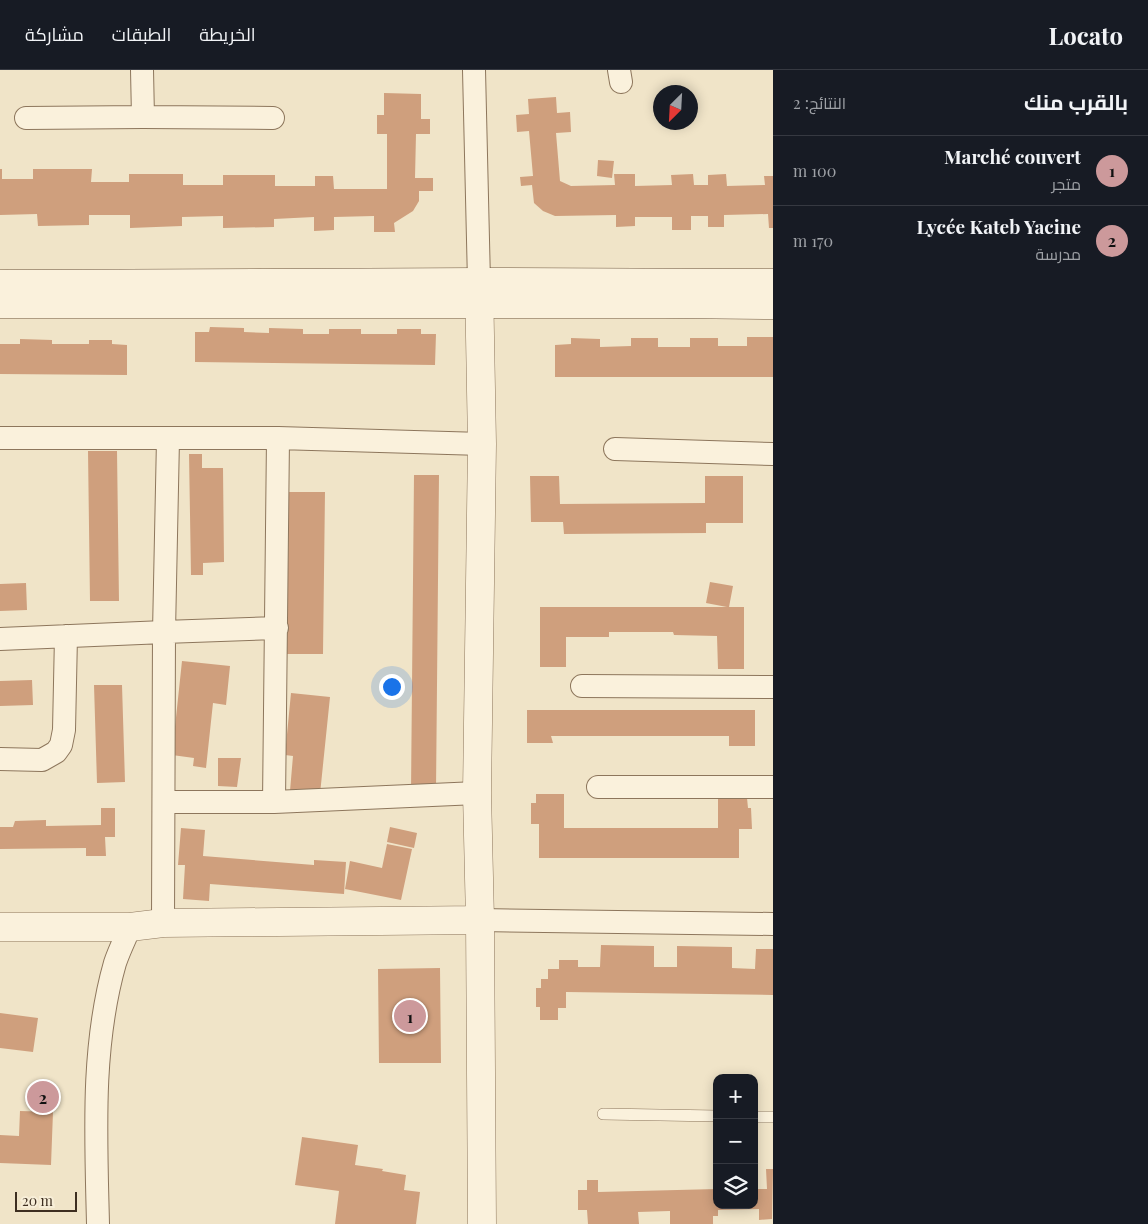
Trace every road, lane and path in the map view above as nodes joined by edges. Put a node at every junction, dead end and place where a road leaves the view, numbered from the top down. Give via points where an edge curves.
1 (142, 70) edge
2 (474, 70) edge
3 (143, 117) junction
4 (26, 118) dead end
5 (273, 118) dead end
6 (773, 283) edge
7 (0, 284) edge
8 (479, 293) junction
9 (0, 304) edge
10 (773, 305) edge
11 (0, 438) edge
12 (278, 438) junction
13 (168, 439) junction
14 (482, 444) junction
15 (615, 449) dead end
16 (773, 454) edge
17 (277, 628) junction
18 (164, 632) junction
19 (66, 636) junction
20 (0, 639) edge
21 (582, 686) dead end
22 (773, 687) edge
23 (0, 760) edge
24 (598, 786) dead end
25 (773, 787) edge
26 (477, 794) junction
27 (164, 802) junction
28 (274, 802) junction
29 (480, 920) junction
30 (163, 923) junction
31 (773, 924) edge
32 (0, 927) edge
33 (130, 928) junction
34 (603, 1114) dead end
35 (713, 1116) edge
36 (758, 1117) edge
37 (773, 1118) edge
38 (98, 1224) edge
39 (482, 1224) edge

1 - 3 street
2 - 8 street
3 - 4 street
3 - 5 street
6 - 8 main road
7 - 8 main road
8 - 9 main road
8 - 10 main road
8 - 14 main road
11 - 13 street
12 - 13 street
12 - 14 street
12 - 17 street
13 - 18 street
14 - 26 main road
15 - 16 street
17 - 18 street
17 - 28 street
18 - 19 street
18 - 27 street
19 - 20 street
19 - 23 street via 61,745 50,757 42,760
21 - 22 street
24 - 25 street
26 - 28 street
26 - 29 main road
27 - 28 street
27 - 30 street
29 - 30 main road
29 - 31 street
29 - 39 main road
30 - 33 main road
32 - 33 main road
33 - 38 street via 116,960 105,1003 96,1100
34 - 35 lane
36 - 37 lane

